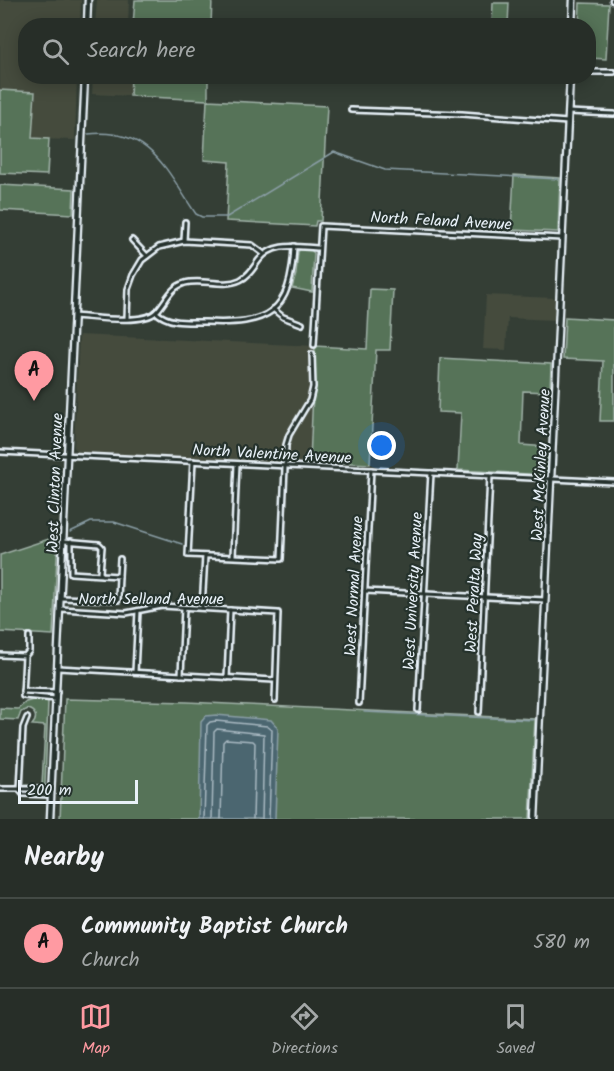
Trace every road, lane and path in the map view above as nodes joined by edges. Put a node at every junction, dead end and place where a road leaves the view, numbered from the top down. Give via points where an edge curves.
1 (88, 0) edge
2 (573, 0) edge
3 (87, 18) edge
4 (572, 18) edge
5 (596, 72) edge
6 (614, 72) edge
7 (85, 84) edge
8 (570, 84) edge
9 (351, 110) dead end
10 (568, 112) junction
11 (614, 114) edge
12 (568, 122) junction
13 (185, 222) dead end
14 (562, 238) junction
15 (132, 240) dead end
16 (184, 241) junction
17 (294, 246) junction
18 (319, 248) junction
19 (264, 254) junction
20 (147, 256) junction
21 (273, 309) junction
22 (156, 312) junction
23 (74, 316) junction
24 (127, 318) junction
25 (302, 324) dead end
26 (314, 345) dead end
27 (312, 354) dead end
28 (0, 452) edge
29 (67, 456) junction
30 (193, 461) junction
31 (237, 464) junction
32 (285, 466) junction
33 (371, 470) junction
34 (431, 473) junction
35 (490, 476) junction
36 (551, 479) junction
37 (614, 482) edge
38 (64, 541) junction
39 (71, 541) junction
40 (205, 556) junction
41 (233, 556) junction
42 (120, 559) dead end
43 (102, 575) junction
44 (119, 576) junction
45 (365, 591) junction
46 (423, 594) junction
47 (485, 597) junction
48 (62, 598) junction
49 (545, 600) junction
50 (184, 608) junction
51 (61, 609) junction
52 (202, 609) junction
53 (230, 610) junction
54 (138, 611) junction
55 (29, 636) dead end
56 (0, 655) edge
57 (25, 656) junction
58 (58, 668) junction
59 (135, 672) junction
60 (181, 675) junction
61 (227, 678) junction
62 (274, 680) junction
63 (23, 691) junction
64 (57, 692) junction
65 (56, 699) junction
66 (274, 700) dead end
67 (359, 703) dead end
68 (418, 710) dead end
69 (479, 712) dead end
70 (27, 718) dead end
71 (0, 789) edge
72 (51, 789) junction
73 (20, 790) junction
74 (51, 795) junction
75 (50, 819) edge
76 (535, 819) edge

1 - 3 main road
2 - 4 main road
5 - 6 street
7 - 23 main road, West Clinton Avenue
8 - 10 main road, West McKinley Avenue
9 - 12 street
10 - 11 street
10 - 12 main road, West McKinley Avenue
12 - 14 main road, West McKinley Avenue
13 - 16 street
14 - 18 street, North Feland Avenue via 320,226
14 - 36 main road, West McKinley Avenue
15 - 20 street
16 - 19 street via 252,244
16 - 20 street via 167,244
17 - 18 street
17 - 19 street via 278,246
17 - 21 street via 291,281
18 - 26 street
19 - 22 street via 239,281 178,285
20 - 24 street via 130,282
21 - 22 street via 253,321 232,324 168,320
21 - 25 street
22 - 24 street via 141,319
23 - 24 street
23 - 29 main road, West Clinton Avenue
27 - 32 street via 310,400 286,445
28 - 29 street, North Valentine Avenue
29 - 30 street, North Valentine Avenue
29 - 38 main road, West Clinton Avenue
30 - 31 street, North Valentine Avenue
30 - 40 street via 188,555
31 - 32 street, North Valentine Avenue
31 - 41 street
32 - 33 street, North Valentine Avenue
32 - 41 street via 281,559
33 - 34 street, North Valentine Avenue
33 - 45 street, West Normal Avenue
34 - 35 street, North Valentine Avenue
34 - 46 street, West University Avenue
35 - 36 street, North Valentine Avenue
35 - 47 street, West Peralta Way
36 - 37 street, North Valentine Avenue
36 - 49 main road, West McKinley Avenue
38 - 39 street
38 - 48 main road, West Clinton Avenue
39 - 43 street via 102,547
39 - 43 street via 71,573
40 - 41 street
40 - 52 street
42 - 44 street
43 - 44 street
44 - 48 street via 118,600
45 - 46 street
45 - 67 street, West Normal Avenue
46 - 47 street
46 - 68 street, West University Avenue
47 - 49 street
47 - 69 street, West Peralta Way
48 - 51 main road, West Clinton Avenue
49 - 76 main road, West McKinley Avenue
50 - 52 street, North Selland Avenue
50 - 54 street, North Selland Avenue via 162,606
50 - 60 street
51 - 54 street, North Selland Avenue
51 - 58 main road, West Clinton Avenue
52 - 53 street, North Selland Avenue
53 - 61 street
53 - 62 street, North Selland Avenue via 278,613
54 - 59 street
55 - 57 street
56 - 57 street
57 - 63 street
58 - 59 street
58 - 64 main road, West Clinton Avenue
59 - 60 street
60 - 61 street
61 - 62 street
62 - 66 street
63 - 64 street
63 - 65 street via 23,696
64 - 65 main road, West Clinton Avenue
65 - 72 main road, West Clinton Avenue
70 - 73 street via 23,728
71 - 73 street
72 - 73 street
72 - 74 main road, West Clinton Avenue
73 - 74 street via 23,794
74 - 75 main road, West Clinton Avenue

